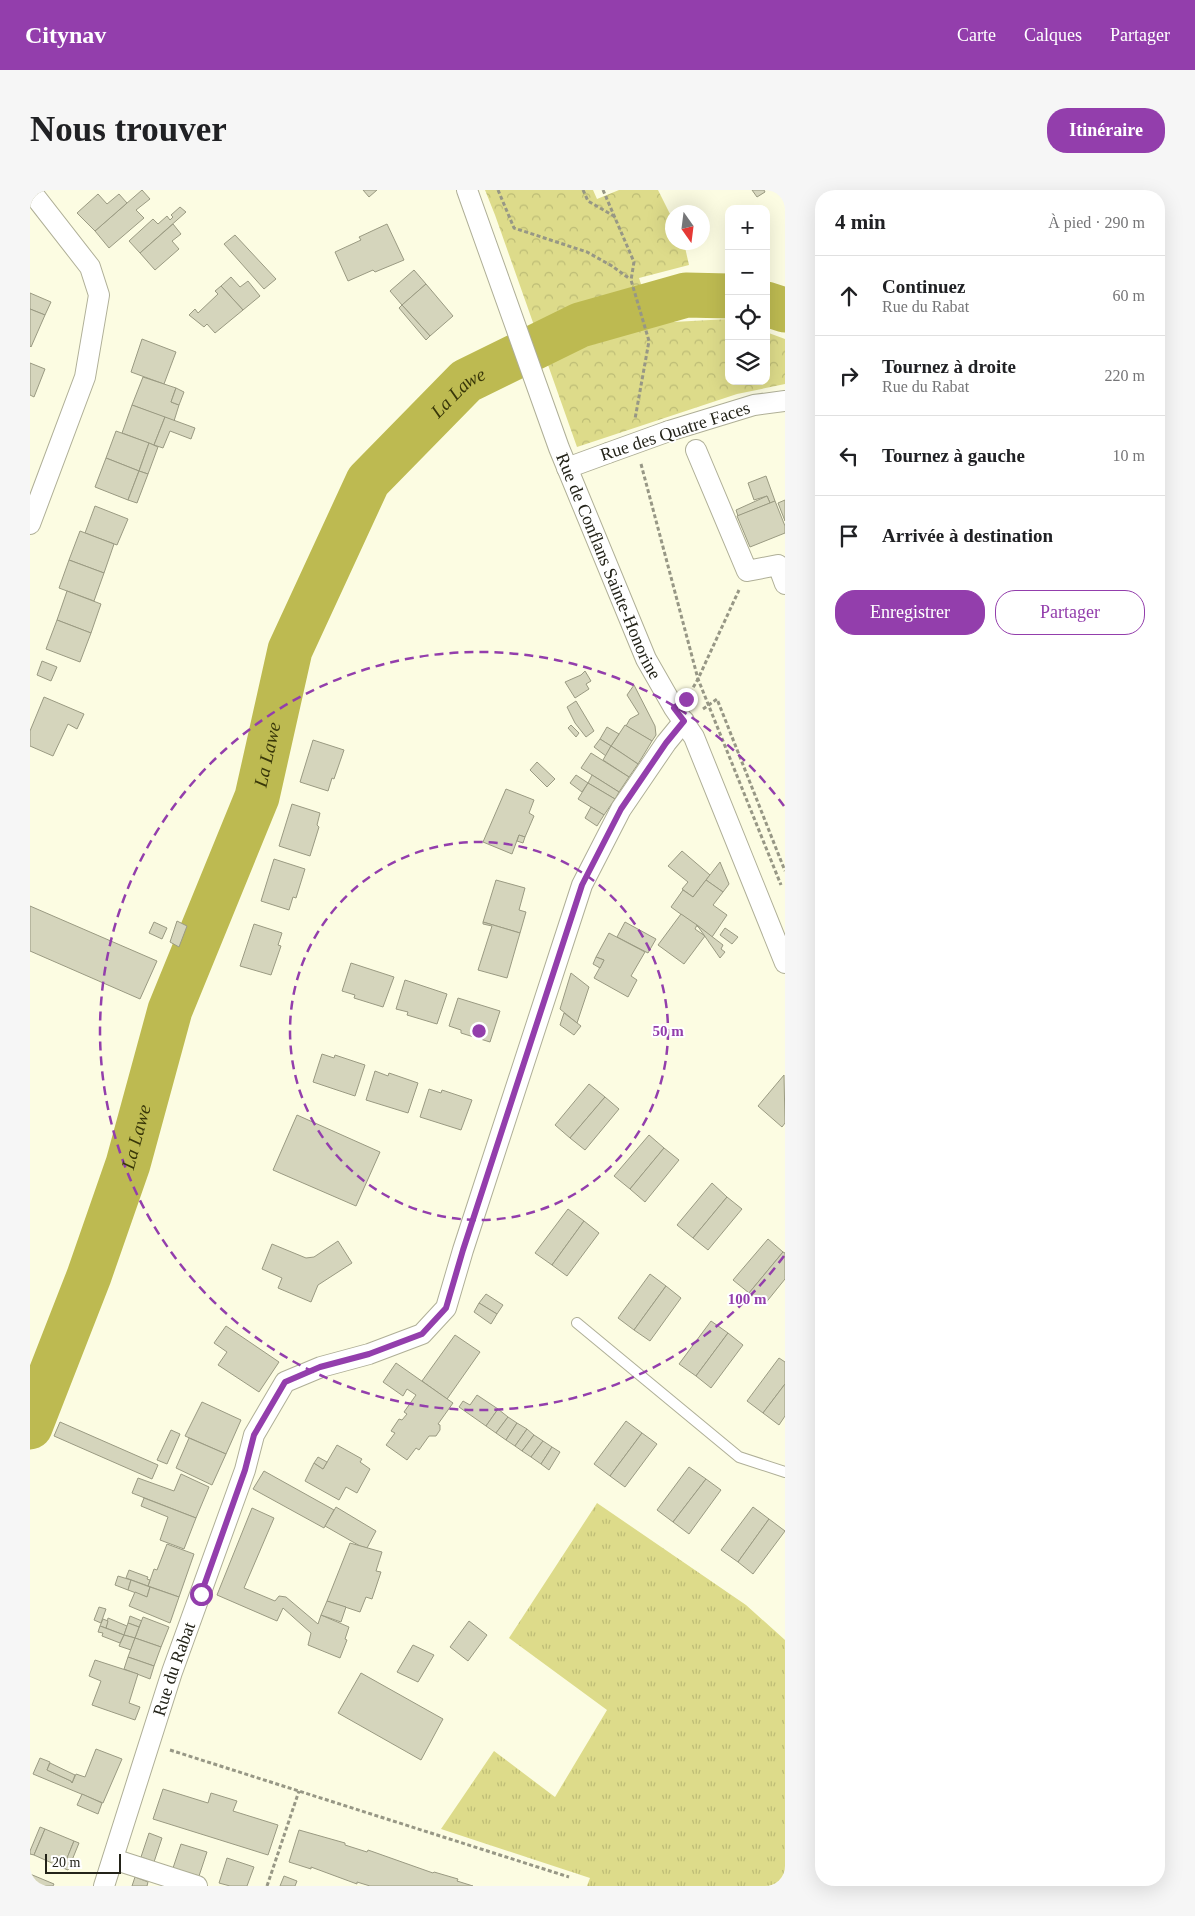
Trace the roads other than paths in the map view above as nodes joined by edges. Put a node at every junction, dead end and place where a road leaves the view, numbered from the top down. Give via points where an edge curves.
1 (30, 190) edge
2 (468, 190) edge
3 (785, 401) edge
4 (696, 450) dead end
5 (567, 468) junction
6 (30, 524) edge
7 (781, 563) edge
8 (785, 584) edge
9 (679, 714) junction
10 (785, 963) edge
11 (577, 1324) dead end
12 (785, 1472) edge
13 (114, 1860) junction
14 (104, 1886) edge
15 (197, 1886) edge

1 - 6 street via 90,267 98,295 85,377
2 - 5 street, Rue de Conflans Sainte-Honorine
3 - 5 street, Rue des Quatre Faces, bridge via 754,405 669,431
4 - 7 street via 747,571
5 - 9 street, Rue de Conflans Sainte-Honorine via 646,659
7 - 8 street
9 - 10 street, Rue de Conflans Sainte-Honorine via 702,755
9 - 13 street, Rue du Rabat via 666,743 621,809 582,885 446,1308 422,1334 369,1354 320,1367 285,1382 254,1435 245,1470 172,1672
11 - 12 lane via 739,1457
13 - 14 street, Rue du Rabat
13 - 15 street

